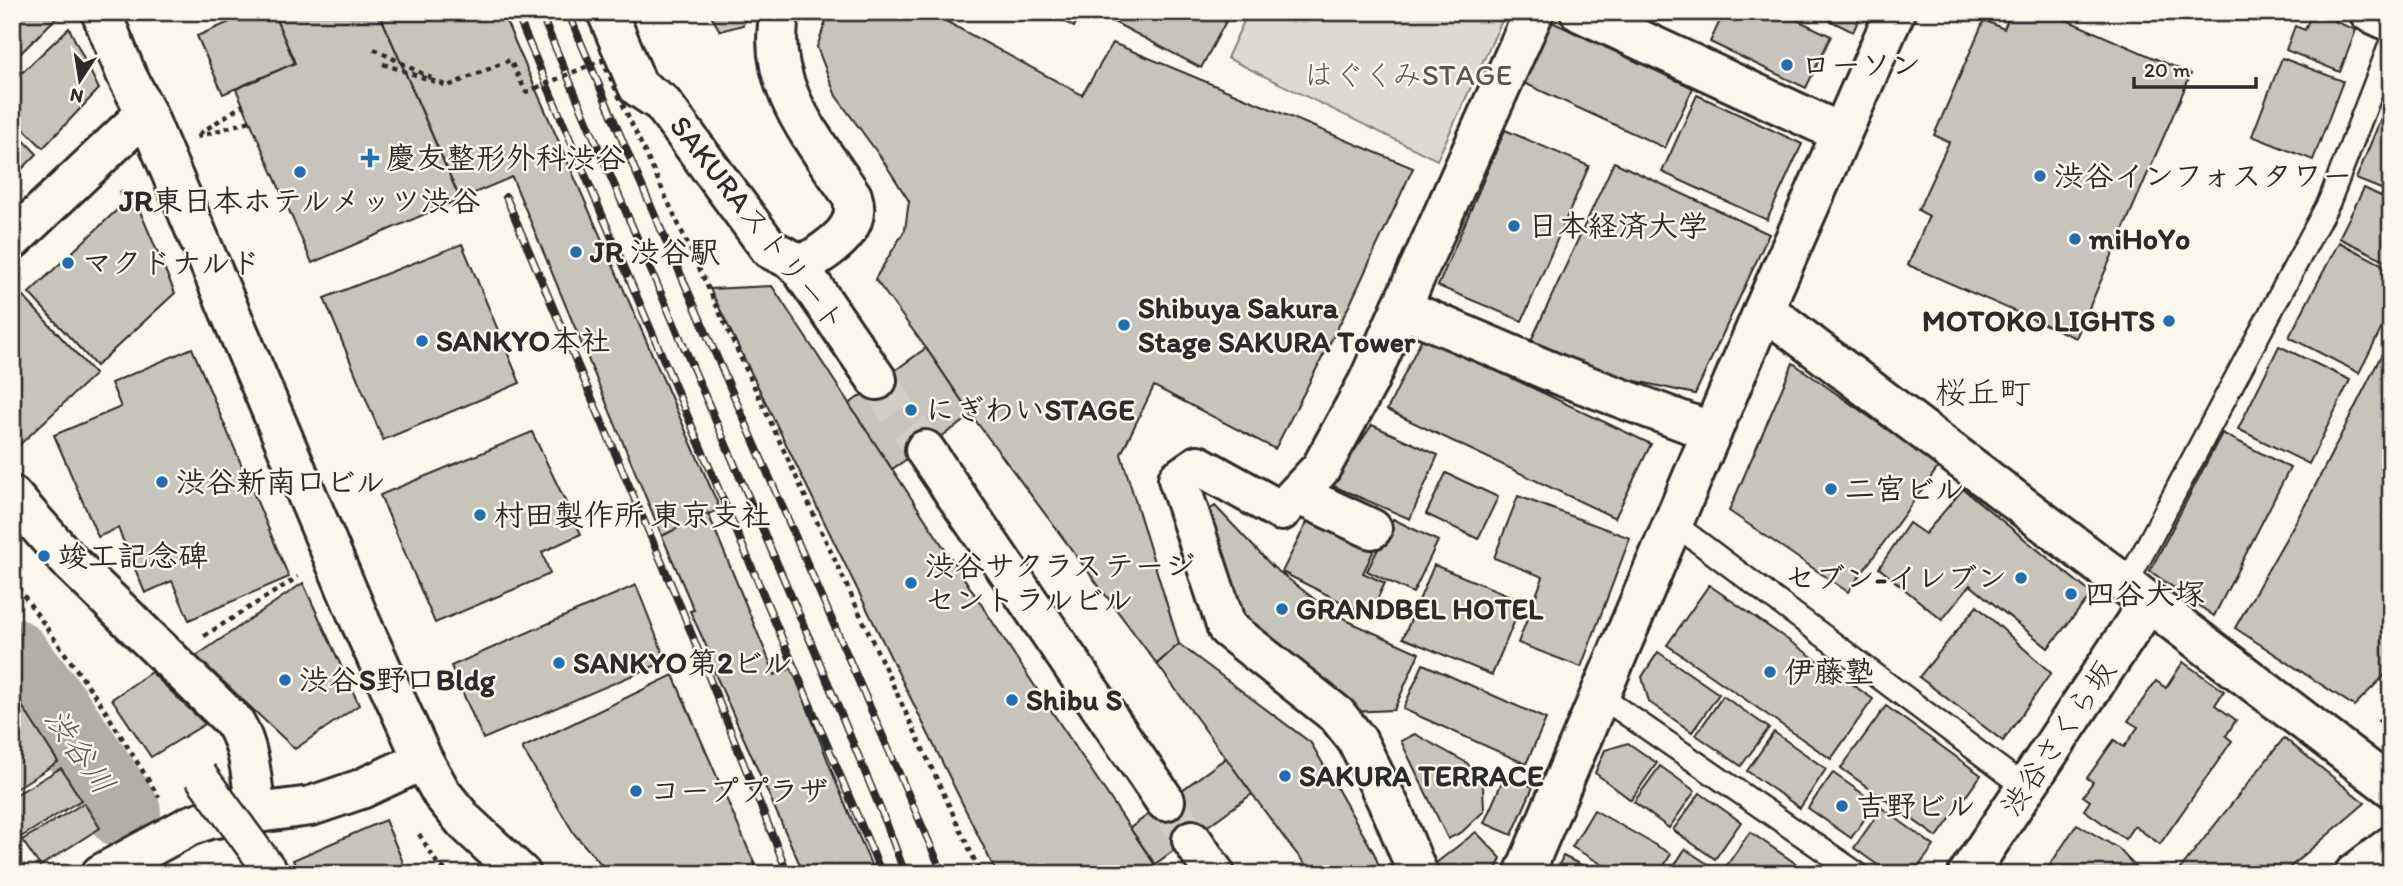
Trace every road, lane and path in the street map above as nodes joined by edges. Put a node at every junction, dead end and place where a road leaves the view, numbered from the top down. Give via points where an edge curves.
1 (101, 12) edge
2 (607, 12) edge
3 (780, 12) edge
4 (1534, 12) edge
5 (1580, 12) edge
6 (1895, 12) edge
7 (2369, 12) edge
8 (2391, 22) edge
9 (2391, 43) edge
10 (374, 49) dead end
11 (383, 64) dead end
12 (448, 86) junction
13 (243, 105) dead end
14 (146, 113) junction
15 (250, 121) dead end
16 (1842, 133) junction
17 (111, 194) dead end
18 (140, 194) dead end
19 (22, 255) edge
20 (795, 263) junction
21 (12, 288) edge
22 (1401, 308) junction
23 (1765, 309) junction
24 (877, 380) tunnel mouth
25 (1712, 432) junction
26 (925, 450) tunnel mouth
27 (1297, 494) junction
28 (12, 496) edge
29 (1673, 523) junction
30 (1372, 530) dead end
31 (299, 576) dead end
32 (12, 579) edge
33 (2137, 593) junction
34 (168, 659) junction
35 (1600, 696) junction
36 (423, 760) junction
37 (200, 775) dead end
38 (2025, 787) junction
39 (2391, 787) edge
40 (160, 798) dead end
41 (1165, 801) tunnel mouth
42 (256, 814) junction
43 (413, 825) dead end
44 (1192, 840) tunnel mouth
45 (2391, 846) edge
46 (108, 870) edge
47 (273, 874) edge
48 (450, 874) edge
49 (521, 874) edge
50 (981, 874) edge
51 (1215, 874) edge
52 (1418, 874) edge
53 (1524, 874) edge
54 (1858, 874) edge
55 (1968, 874) edge
56 (2354, 874) edge

1 - 14 street
2 - 20 street, SAKURAストリート via 638,87 662,103 770,249
3 - 20 street via 777,57 790,100 856,208 848,231
4 - 22 street
5 - 16 street
6 - 16 street
7 - 8 street
9 - 33 lane via 2329,202
10 - 12 path
11 - 12 path
12 - 50 path, bridge via 510,60 526,92 602,60
13 - 15 path via 192,138
14 - 19 street
14 - 36 street
16 - 23 street
17 - 18 path
19 - 21 path
20 - 24 street, SAKURAストリート
22 - 25 street via 1559,375
22 - 27 street via 1368,382 1321,468
23 - 25 street
23 - 33 street
25 - 29 street
26 - 41 street
27 - 30 street
27 - 52 street via 1280,511 1198,466 1178,479 1227,628 1337,715 1356,740 1394,813
28 - 34 street via 71,563
29 - 35 street
29 - 38 lane
31 - 34 path
32 - 40 path via 101,704
33 - 38 street, 渋谷さくら坂
33 - 39 street
34 - 42 street via 240,731
35 - 53 street
35 - 54 lane
36 - 42 street via 311,806
36 - 49 street via 465,822
37 - 47 street, bridge
38 - 55 street, 渋谷さくら坂
42 - 46 street via 189,826
43 - 48 path via 437,863
44 - 51 street
45 - 56 street

